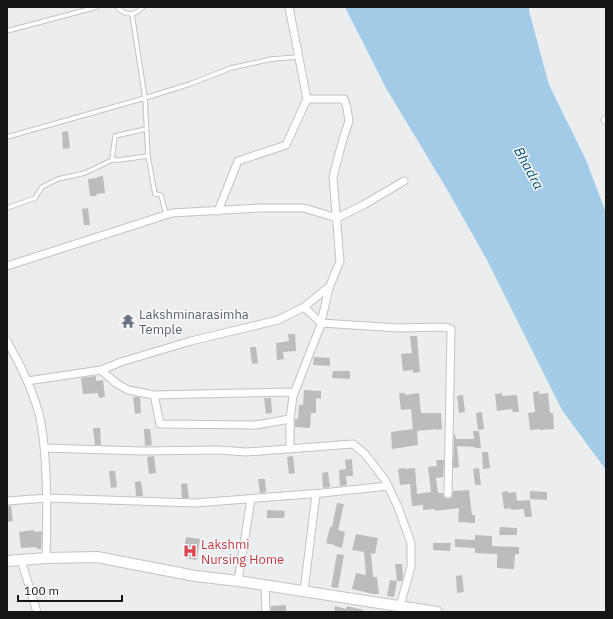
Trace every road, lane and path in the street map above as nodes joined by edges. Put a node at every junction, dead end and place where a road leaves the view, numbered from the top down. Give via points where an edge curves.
1 (97, 7) edge
2 (117, 7) edge
3 (143, 7) edge
4 (289, 7) edge
5 (132, 14) junction
6 (7, 31) edge
7 (298, 56) junction
8 (145, 98) junction
9 (307, 100) junction
10 (146, 129) junction
11 (7, 137) edge
12 (148, 156) junction
13 (112, 160) junction
14 (404, 181) dead end
15 (7, 208) edge
16 (218, 211) junction
17 (166, 215) junction
18 (337, 218) junction
19 (7, 266) edge
20 (330, 286) junction
21 (304, 307) junction
22 (321, 323) junction
23 (7, 341) edge
24 (101, 370) junction
25 (27, 381) junction
26 (294, 392) junction
27 (154, 395) junction
28 (290, 419) junction
29 (44, 448) junction
30 (290, 449) junction
31 (388, 486) junction
32 (316, 494) junction
33 (448, 494) dead end
34 (47, 498) junction
35 (251, 499) junction
36 (7, 501) edge
37 (46, 558) junction
38 (21, 560) junction
39 (7, 561) edge
40 (238, 581) junction
41 (265, 585) junction
42 (304, 591) junction
43 (400, 609) edge
44 (37, 612) edge
45 (266, 612) edge
46 (437, 612) edge

1 - 6 lane
2 - 5 lane via 124,13
3 - 5 lane
4 - 7 street
5 - 8 lane
7 - 8 lane via 231,68
7 - 9 street
8 - 10 lane
8 - 11 lane
9 - 16 street via 286,145 238,161
9 - 18 street via 344,99 347,108 349,121 333,177
10 - 12 lane
10 - 13 lane via 115,136
12 - 13 lane
12 - 17 lane via 155,194 161,196
13 - 15 lane via 85,173 58,179 42,187 35,198
14 - 18 street
16 - 17 street
16 - 18 street via 304,208
17 - 19 street
18 - 20 street via 340,261
20 - 21 street
20 - 22 street
21 - 22 street
21 - 24 street via 278,320 191,342
22 - 26 street
22 - 33 street via 451,329
23 - 25 street
24 - 25 street
24 - 27 street via 128,390
25 - 29 street via 39,415
26 - 27 street
26 - 28 street
27 - 28 street via 160,424 256,424
28 - 30 street
29 - 30 street via 246,452
29 - 34 street
30 - 31 street via 353,444 365,454
31 - 32 street
31 - 43 street via 411,543 411,567
32 - 35 street
32 - 42 street
34 - 35 street via 195,503
34 - 36 street
34 - 37 street
35 - 40 street
37 - 38 main road
37 - 40 main road via 97,557 195,576
38 - 39 main road
38 - 44 street
40 - 41 main road
41 - 42 main road
41 - 45 street
42 - 43 main road
43 - 46 main road

